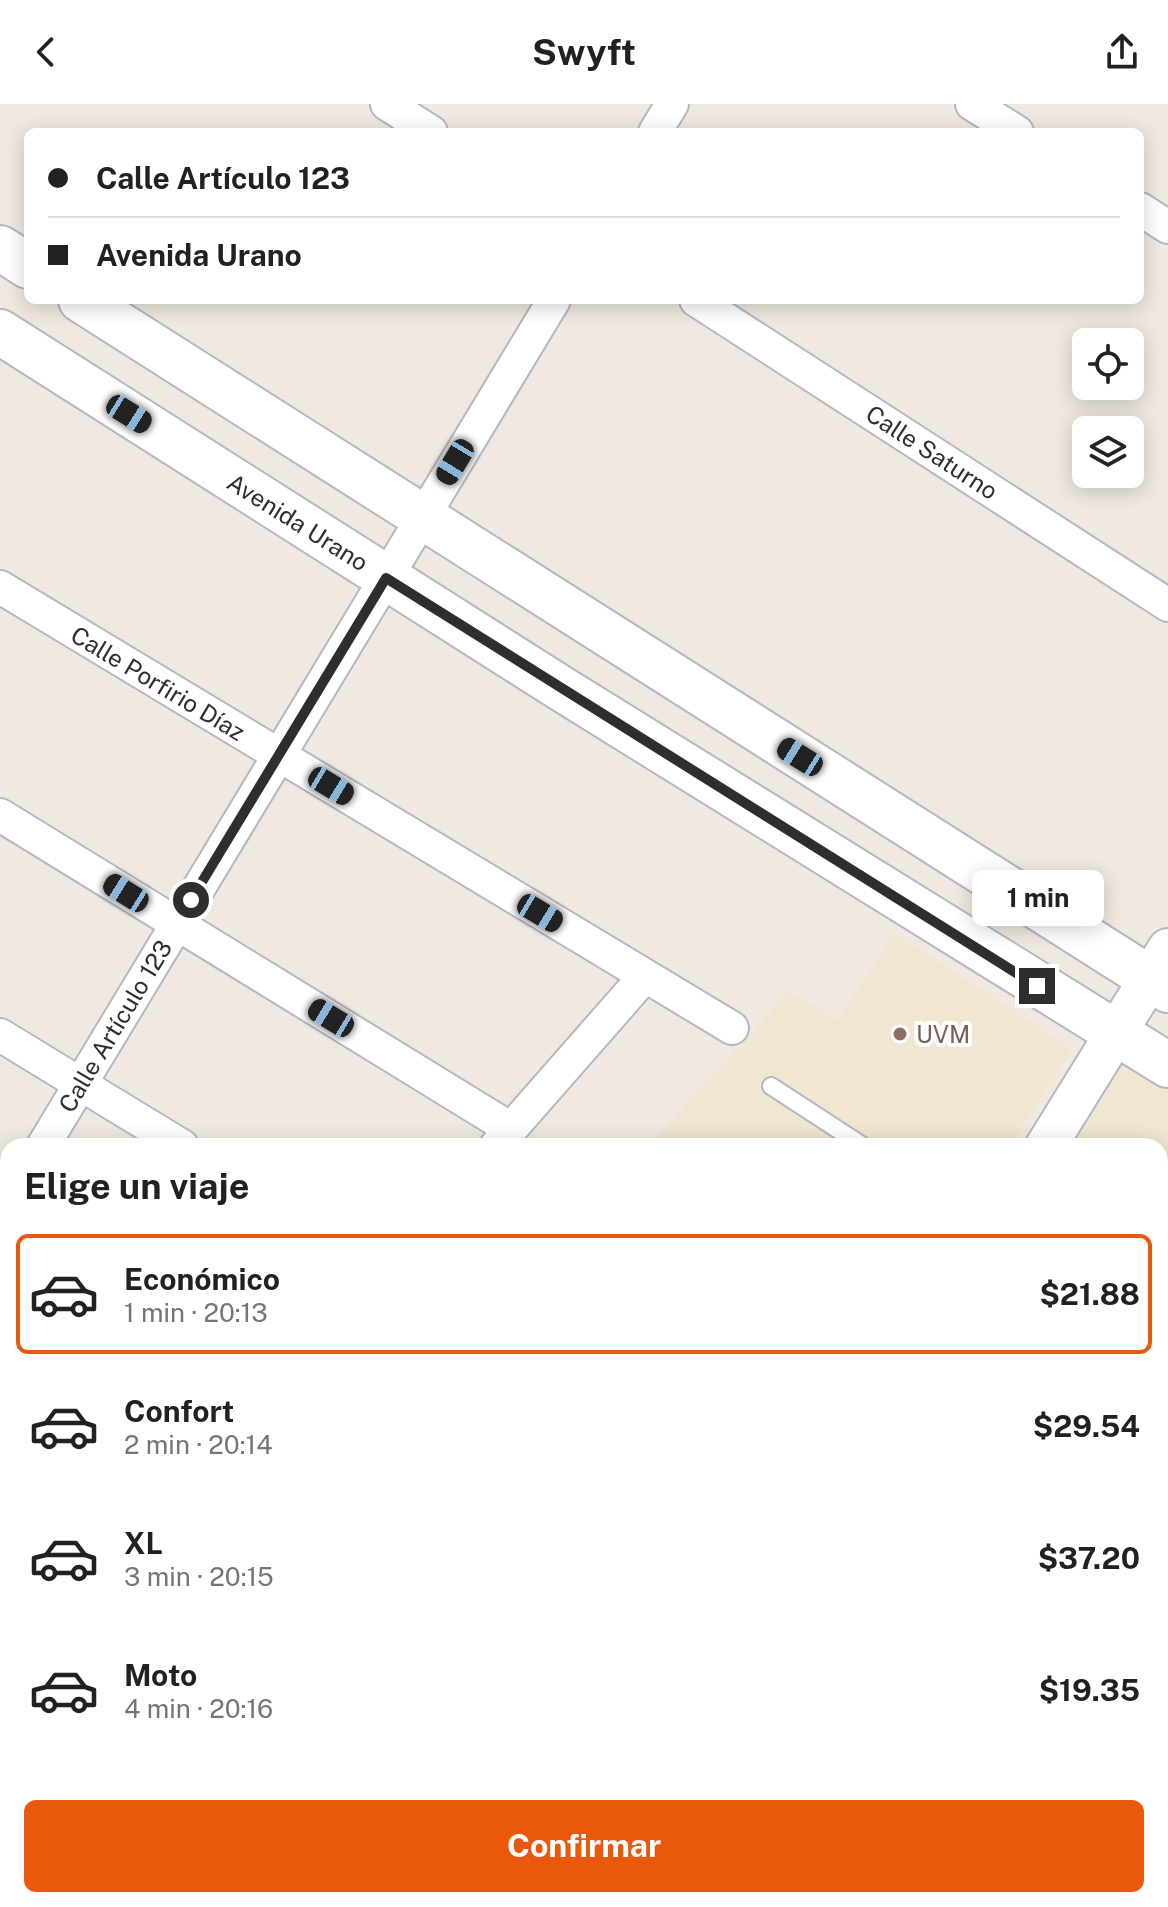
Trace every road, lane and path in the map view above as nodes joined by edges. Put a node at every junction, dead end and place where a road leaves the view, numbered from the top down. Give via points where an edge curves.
1 (387, 104) edge
2 (672, 104) edge
3 (972, 104) edge
4 (425, 128) edge
5 (657, 128) edge
6 (1011, 128) edge
7 (1144, 212) edge
8 (1168, 227) edge
9 (0, 248) edge
10 (24, 263) edge
11 (87, 304) edge
12 (552, 304) edge
13 (702, 304) edge
14 (0, 332) edge
15 (422, 516) junction
16 (386, 578) junction
17 (0, 587) edge
18 (1168, 605) edge
19 (279, 755) junction
20 (0, 815) edge
21 (177, 924) junction
22 (1162, 973) edge
23 (645, 976) junction
24 (732, 1028) dead end
25 (0, 1035) edge
26 (1116, 1036) junction
27 (1168, 1065) edge
28 (80, 1084) junction
29 (771, 1086) dead end
30 (504, 1137) edge
31 (48, 1138) edge
32 (169, 1138) edge
33 (851, 1138) edge
34 (1051, 1138) edge

1 - 4 street
2 - 5 street
3 - 6 street
7 - 8 street
9 - 10 main road
11 - 15 main road
12 - 15 street, Calle Artículo 123
13 - 18 street, Calle Saturno
14 - 16 main road, Avenida Urano
15 - 16 street, Calle Artículo 123
15 - 22 main road
16 - 19 street, Calle Artículo 123
16 - 26 main road, Avenida Urano
17 - 19 street, Calle Porfirio Díaz
19 - 21 street, Calle Artículo 123
19 - 23 street, Calle Porfirio Díaz
20 - 21 street
21 - 28 street, Calle Artículo 123
21 - 30 street
22 - 26 street
23 - 24 street, Calle Porfirio Díaz
23 - 30 street
25 - 28 street
26 - 27 main road, Avenida Urano
26 - 34 street
28 - 31 street, Calle Artículo 123
28 - 32 street
29 - 33 lane

